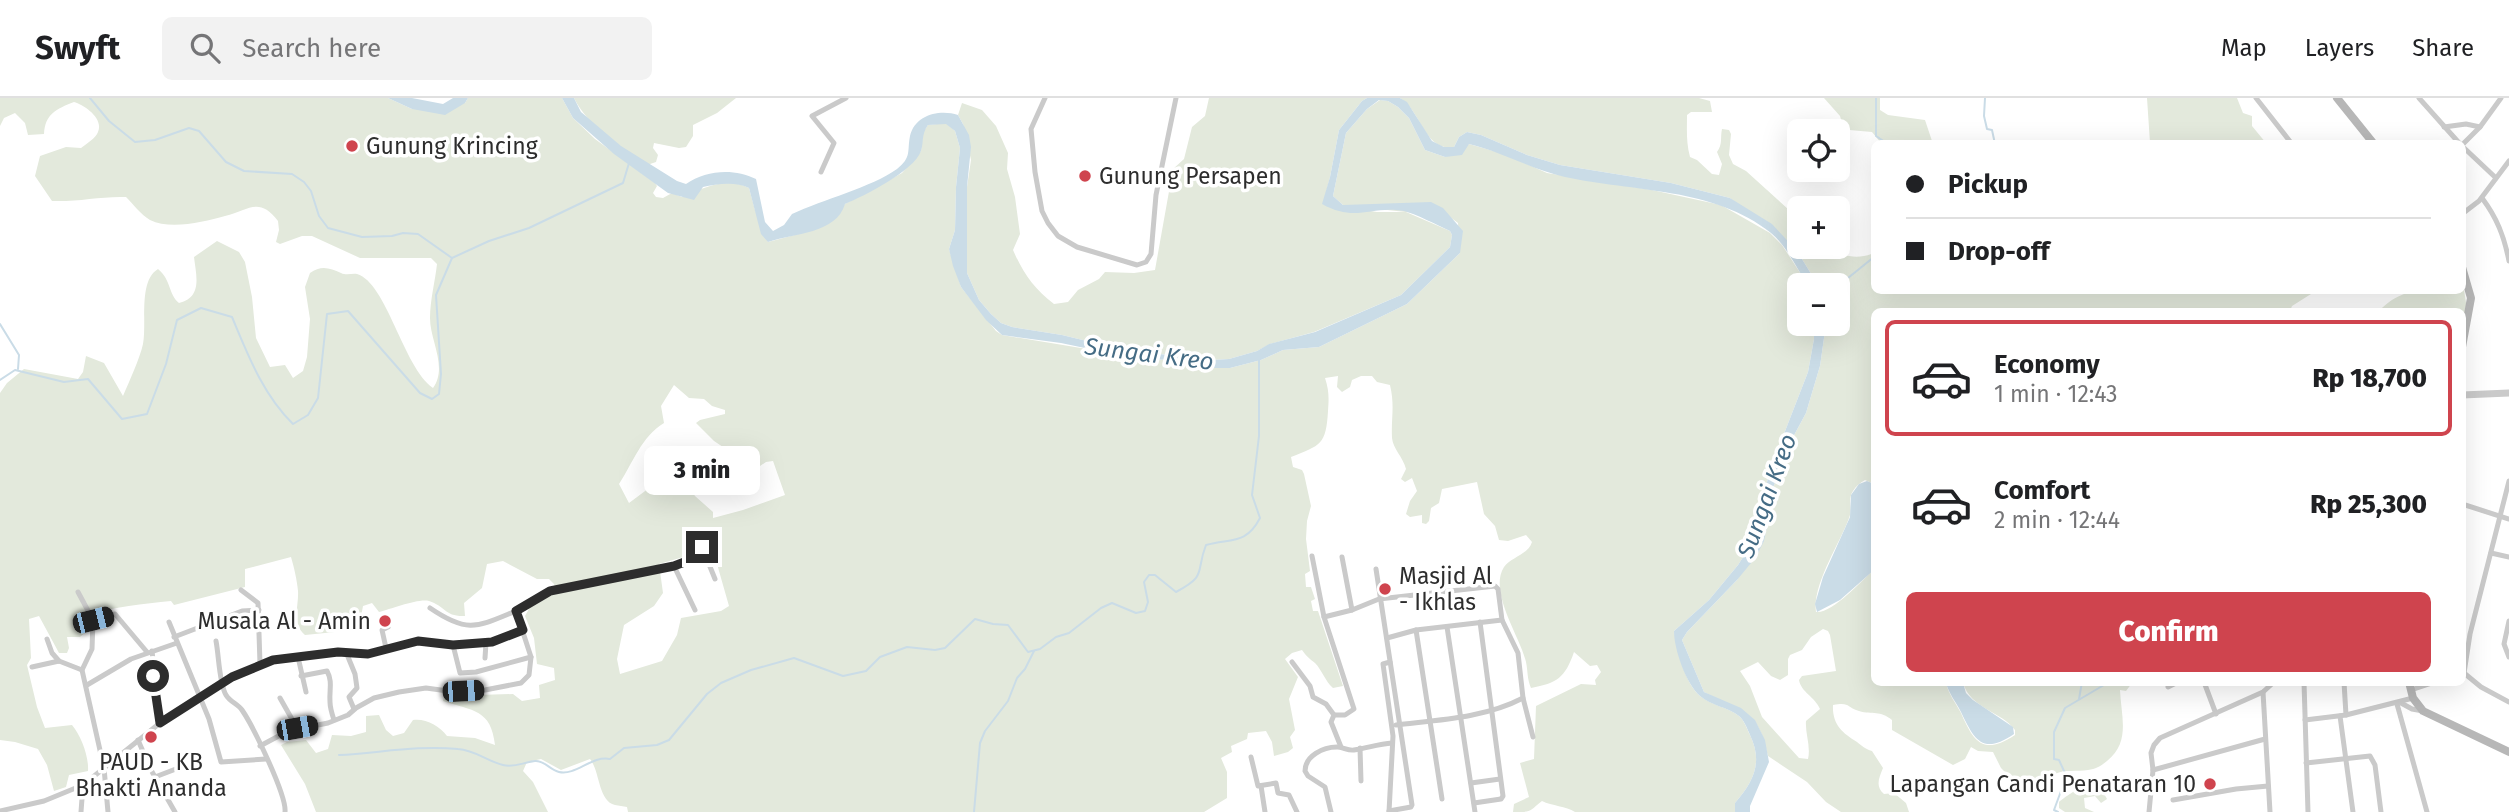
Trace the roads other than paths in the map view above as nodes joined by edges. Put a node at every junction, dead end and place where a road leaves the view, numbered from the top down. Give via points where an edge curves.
1 (846, 98) edge
2 (1045, 98) edge
3 (1176, 98) edge
4 (2256, 98) edge
5 (2337, 98) edge
6 (2419, 98) edge
7 (2501, 98) edge
8 (2444, 127) junction
9 (2480, 127) junction
10 (2288, 140) edge
11 (2371, 140) edge
12 (2456, 140) edge
13 (2466, 140) edge
14 (2466, 150) edge
15 (2509, 161) edge
16 (821, 172) dead end
17 (2496, 178) junction
18 (2482, 198) junction
19 (2466, 211) edge
20 (2509, 261) edge
21 (2466, 281) edge
22 (2466, 325) edge
23 (2509, 393) edge
24 (2466, 395) edge
25 (2509, 481) edge
26 (2466, 505) edge
27 (2500, 515) junction
28 (2509, 519) edge
29 (2491, 552) junction
30 (1312, 556) dead end
31 (1342, 556) dead end
32 (2509, 557) edge
33 (674, 566) junction
34 (1376, 569) dead end
35 (715, 579) dead end
36 (241, 590) dead end
37 (78, 592) dead end
38 (1379, 599) junction
39 (430, 608) dead end
40 (259, 610) junction
41 (695, 610) dead end
42 (1352, 610) junction
43 (516, 611) junction
44 (1324, 617) junction
45 (93, 620) junction
46 (1502, 620) junction
47 (2509, 621) edge
48 (169, 622) dead end
49 (1480, 622) junction
50 (388, 627) dead end
51 (1447, 627) junction
52 (523, 630) junction
53 (1416, 630) junction
54 (1387, 638) junction
55 (47, 639) dead end
56 (176, 640) junction
57 (216, 641) dead end
58 (485, 643) junction
59 (453, 645) junction
60 (386, 648) junction
61 (150, 652) junction
62 (346, 652) junction
63 (2466, 656) edge
64 (298, 657) junction
65 (531, 657) junction
66 (2509, 657) edge
67 (485, 659) dead end
68 (59, 661) junction
69 (1292, 662) dead end
70 (1390, 662) junction
71 (260, 664) junction
72 (32, 667) dead end
73 (82, 670) junction
74 (2466, 675) edge
75 (153, 676) junction
76 (301, 676) junction
77 (136, 677) dead end
78 (223, 682) junction
79 (87, 685) junction
80 (2206, 686) edge
81 (2270, 686) edge
82 (2304, 686) edge
83 (2344, 686) edge
84 (2411, 690) edge
85 (306, 692) dead end
86 (2263, 692) junction
87 (199, 698) junction
88 (280, 698) dead end
89 (1523, 698) junction
90 (2509, 702) edge
91 (2399, 703) junction
92 (354, 709) junction
93 (1491, 710) junction
94 (2423, 711) junction
95 (2216, 714) junction
96 (1334, 715) junction
97 (1461, 716) junction
98 (2343, 716) junction
99 (334, 720) junction
100 (2305, 720) junction
101 (1432, 721) junction
102 (160, 723) junction
103 (1400, 725) junction
104 (1392, 726) junction
105 (297, 728) junction
106 (1533, 737) dead end
107 (2265, 739) junction
108 (138, 740) junction
109 (1392, 743) junction
110 (260, 746) junction
111 (1341, 747) junction
112 (1360, 748) junction
113 (2509, 752) edge
114 (1251, 757) dead end
115 (266, 759) junction
116 (2346, 759) junction
117 (2306, 763) junction
118 (188, 764) dead end
119 (104, 768) junction
120 (2153, 770) junction
121 (155, 777) junction
122 (1500, 779) junction
123 (1361, 781) dead end
124 (1471, 783) junction
125 (83, 786) junction
126 (1261, 786) junction
127 (2268, 786) junction
128 (1442, 799) dead end
129 (2173, 800) dead end
130 (1474, 803) junction
131 (0, 809) edge
132 (81, 812) edge
133 (108, 812) edge
134 (175, 812) edge
135 (285, 812) edge
136 (1265, 812) edge
137 (1297, 812) edge
138 (1331, 812) edge
139 (1389, 812) edge
140 (1475, 812) edge
141 (2149, 812) edge
142 (2270, 812) edge
143 (2308, 812) edge
144 (2353, 812) edge
145 (2381, 812) edge
146 (2427, 812) edge

1 - 16 street via 811,116 834,143
2 - 3 street via 1031,129 1042,211 1058,236 1077,247 1136,265 1148,258
4 - 10 street
5 - 11 main road
6 - 8 street
7 - 9 street
8 - 9 street
8 - 12 street
9 - 13 street
14 - 17 street
15 - 17 street
17 - 18 street
18 - 19 street
18 - 20 street via 2505,237
21 - 22 main road via 2471,298
23 - 24 street
25 - 27 street
26 - 27 street
27 - 28 street
27 - 29 street
29 - 32 street
29 - 63 street
30 - 44 street
31 - 42 street
33 - 35 street via 702,547
33 - 41 street
33 - 43 street via 550,591
34 - 38 street
36 - 40 street via 255,599
37 - 45 street
38 - 42 street
38 - 46 street via 1491,585 1498,589
38 - 54 street
39 - 43 street via 454,622 477,626
40 - 56 street via 242,611
40 - 71 street
42 - 44 street
43 - 52 street
44 - 96 street via 1354,709
45 - 61 street via 115,614
45 - 73 street via 92,649
46 - 49 street
46 - 89 street via 1518,653
47 - 66 street via 2504,644
48 - 56 street
49 - 51 street
49 - 93 street
50 - 60 street via 381,634
51 - 53 street
51 - 97 street
52 - 58 street
52 - 65 street
53 - 54 street
53 - 101 street
54 - 70 street
55 - 68 street
56 - 61 street
56 - 87 street
57 - 78 street
58 - 59 street
58 - 67 street
59 - 60 street via 425,640
59 - 65 street via 460,673
60 - 62 street via 368,654
61 - 75 street
61 - 79 street
62 - 64 street
62 - 92 street via 356,680 357,688 349,696
64 - 71 street
64 - 76 street
65 - 92 street via 529,675 515,686 463,691 426,688 374,698
68 - 72 street
68 - 73 street
69 - 96 street via 1313,697
70 - 103 street
70 - 104 street via 1383,664
71 - 78 street
73 - 79 street
74 - 90 street
75 - 77 street
75 - 102 street
76 - 85 street
76 - 99 street via 327,671
78 - 87 street
78 - 110 street via 225,694 241,709
79 - 119 street
80 - 95 street
81 - 86 street
82 - 100 street
83 - 98 street
84 - 91 street
84 - 94 main road
86 - 95 street
86 - 107 street
87 - 102 street
87 - 115 street via 221,763
88 - 105 street
89 - 93 street
89 - 106 street
91 - 94 street
91 - 98 street
91 - 146 street
92 - 99 street
93 - 97 street
93 - 122 street
94 - 113 main road
95 - 120 street via 2160,738 2151,753
96 - 111 street
97 - 101 street
97 - 124 street
98 - 100 street
98 - 116 street
99 - 105 street
100 - 117 street
101 - 103 street
101 - 128 street
102 - 108 street
103 - 104 street
103 - 139 street via 1412,806
104 - 109 street
105 - 110 street
107 - 120 street
107 - 127 street
108 - 119 street
108 - 121 street
109 - 112 street
109 - 139 street
110 - 115 street
111 - 112 street
111 - 138 street via 1317,752 1305,768 1308,776 1325,787
112 - 123 street
114 - 126 street via 1256,785
115 - 135 street
116 - 117 street
116 - 144 street
116 - 145 street via 2372,758
117 - 143 street
118 - 121 street
119 - 125 street
119 - 133 street
120 - 141 street
121 - 134 street
122 - 124 street
122 - 130 street via 1503,798
124 - 130 street
125 - 131 street via 44,801
125 - 132 street
126 - 136 street
126 - 137 street via 1276,783 1278,793 1289,795
127 - 129 street
127 - 142 street
130 - 140 street

